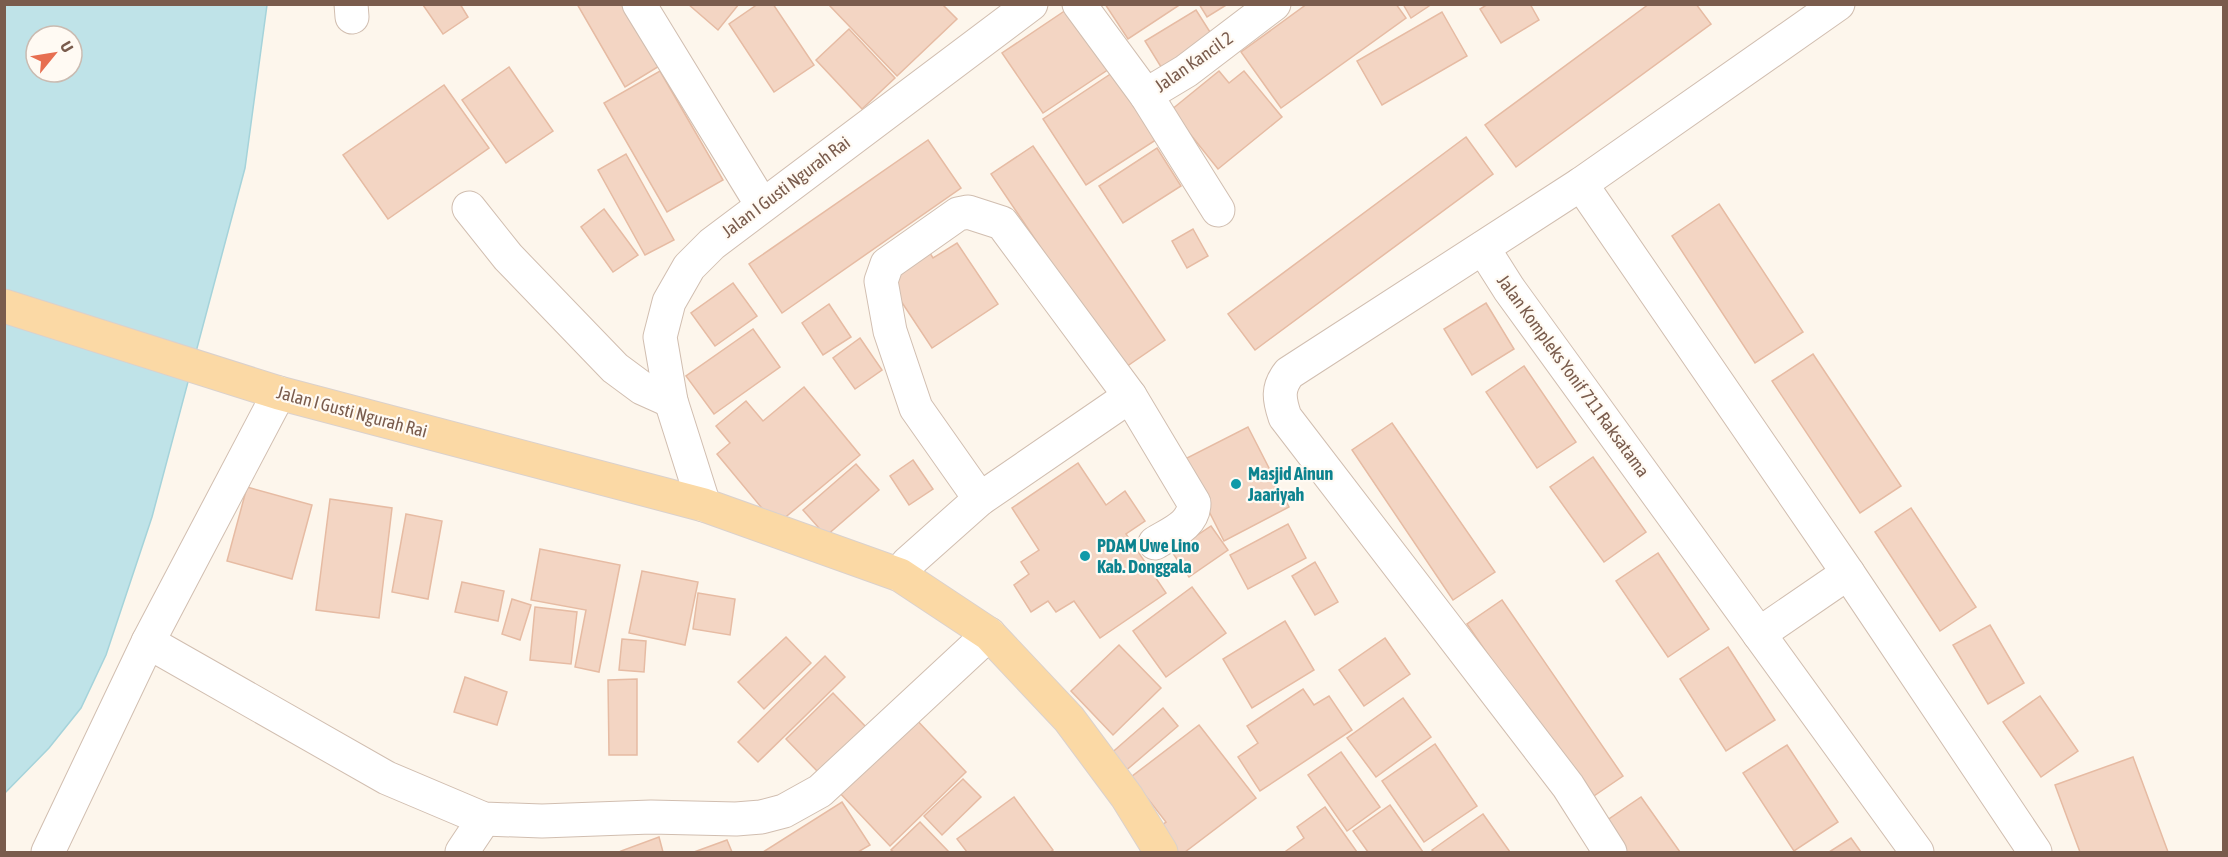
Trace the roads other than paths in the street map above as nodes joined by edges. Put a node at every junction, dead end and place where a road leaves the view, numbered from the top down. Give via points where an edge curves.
1 (639, 4) edge
2 (1031, 4) edge
3 (1079, 4) edge
4 (1274, 4) edge
5 (1839, 4) edge
6 (1146, 95) junction
7 (1581, 184) junction
8 (762, 205) junction
9 (469, 208) dead end
10 (1218, 210) dead end
11 (1483, 248) junction
12 (4, 306) edge
13 (279, 393) junction
14 (1130, 396) junction
15 (671, 401) junction
16 (980, 499) junction
17 (704, 505) junction
18 (1155, 543) dead end
19 (1848, 573) junction
20 (900, 575) junction
21 (988, 634) junction
22 (1759, 634) junction
23 (148, 642) junction
24 (484, 819) junction
25 (48, 852) edge
26 (462, 852) edge
27 (1161, 852) edge
28 (1610, 852) edge
29 (1917, 852) edge
30 (2035, 852) edge

1 - 8 street
2 - 8 street, Jalan I Gusti Ngurah Rai
3 - 6 street, Jalan Kancil 2
4 - 6 street, Jalan Kancil 2 via 1186,71
5 - 7 street
6 - 10 street
7 - 11 street
7 - 19 street
8 - 15 street, Jalan I Gusti Ngurah Rai via 689,267 669,302 660,337
9 - 15 street via 508,257 615,368 642,388
11 - 22 street, Jalan Kompleks Yonif 711 Raksatama
11 - 28 street via 1289,373 1279,398 1285,417 1568,786
12 - 13 main road, Jalan I Gusti Ngurah Rai
13 - 17 main road, Jalan I Gusti Ngurah Rai
13 - 23 street
14 - 16 street
14 - 16 street via 1002,223 968,212 949,221 887,264 881,281 890,331 916,408
14 - 18 street via 1194,503 1189,521
15 - 17 street, Jalan I Gusti Ngurah Rai
16 - 20 street via 908,563
17 - 20 main road, Jalan I Gusti Ngurah Rai
19 - 22 street
19 - 30 street
20 - 21 main road, Jalan I Gusti Ngurah Rai
21 - 24 street via 820,790 784,810 736,819
21 - 27 main road, Jalan I Gusti Ngurah Rai via 1069,719 1127,797
22 - 29 street, Jalan Kompleks Yonif 711 Raksatama
23 - 24 street via 387,778
23 - 25 street
24 - 26 street

